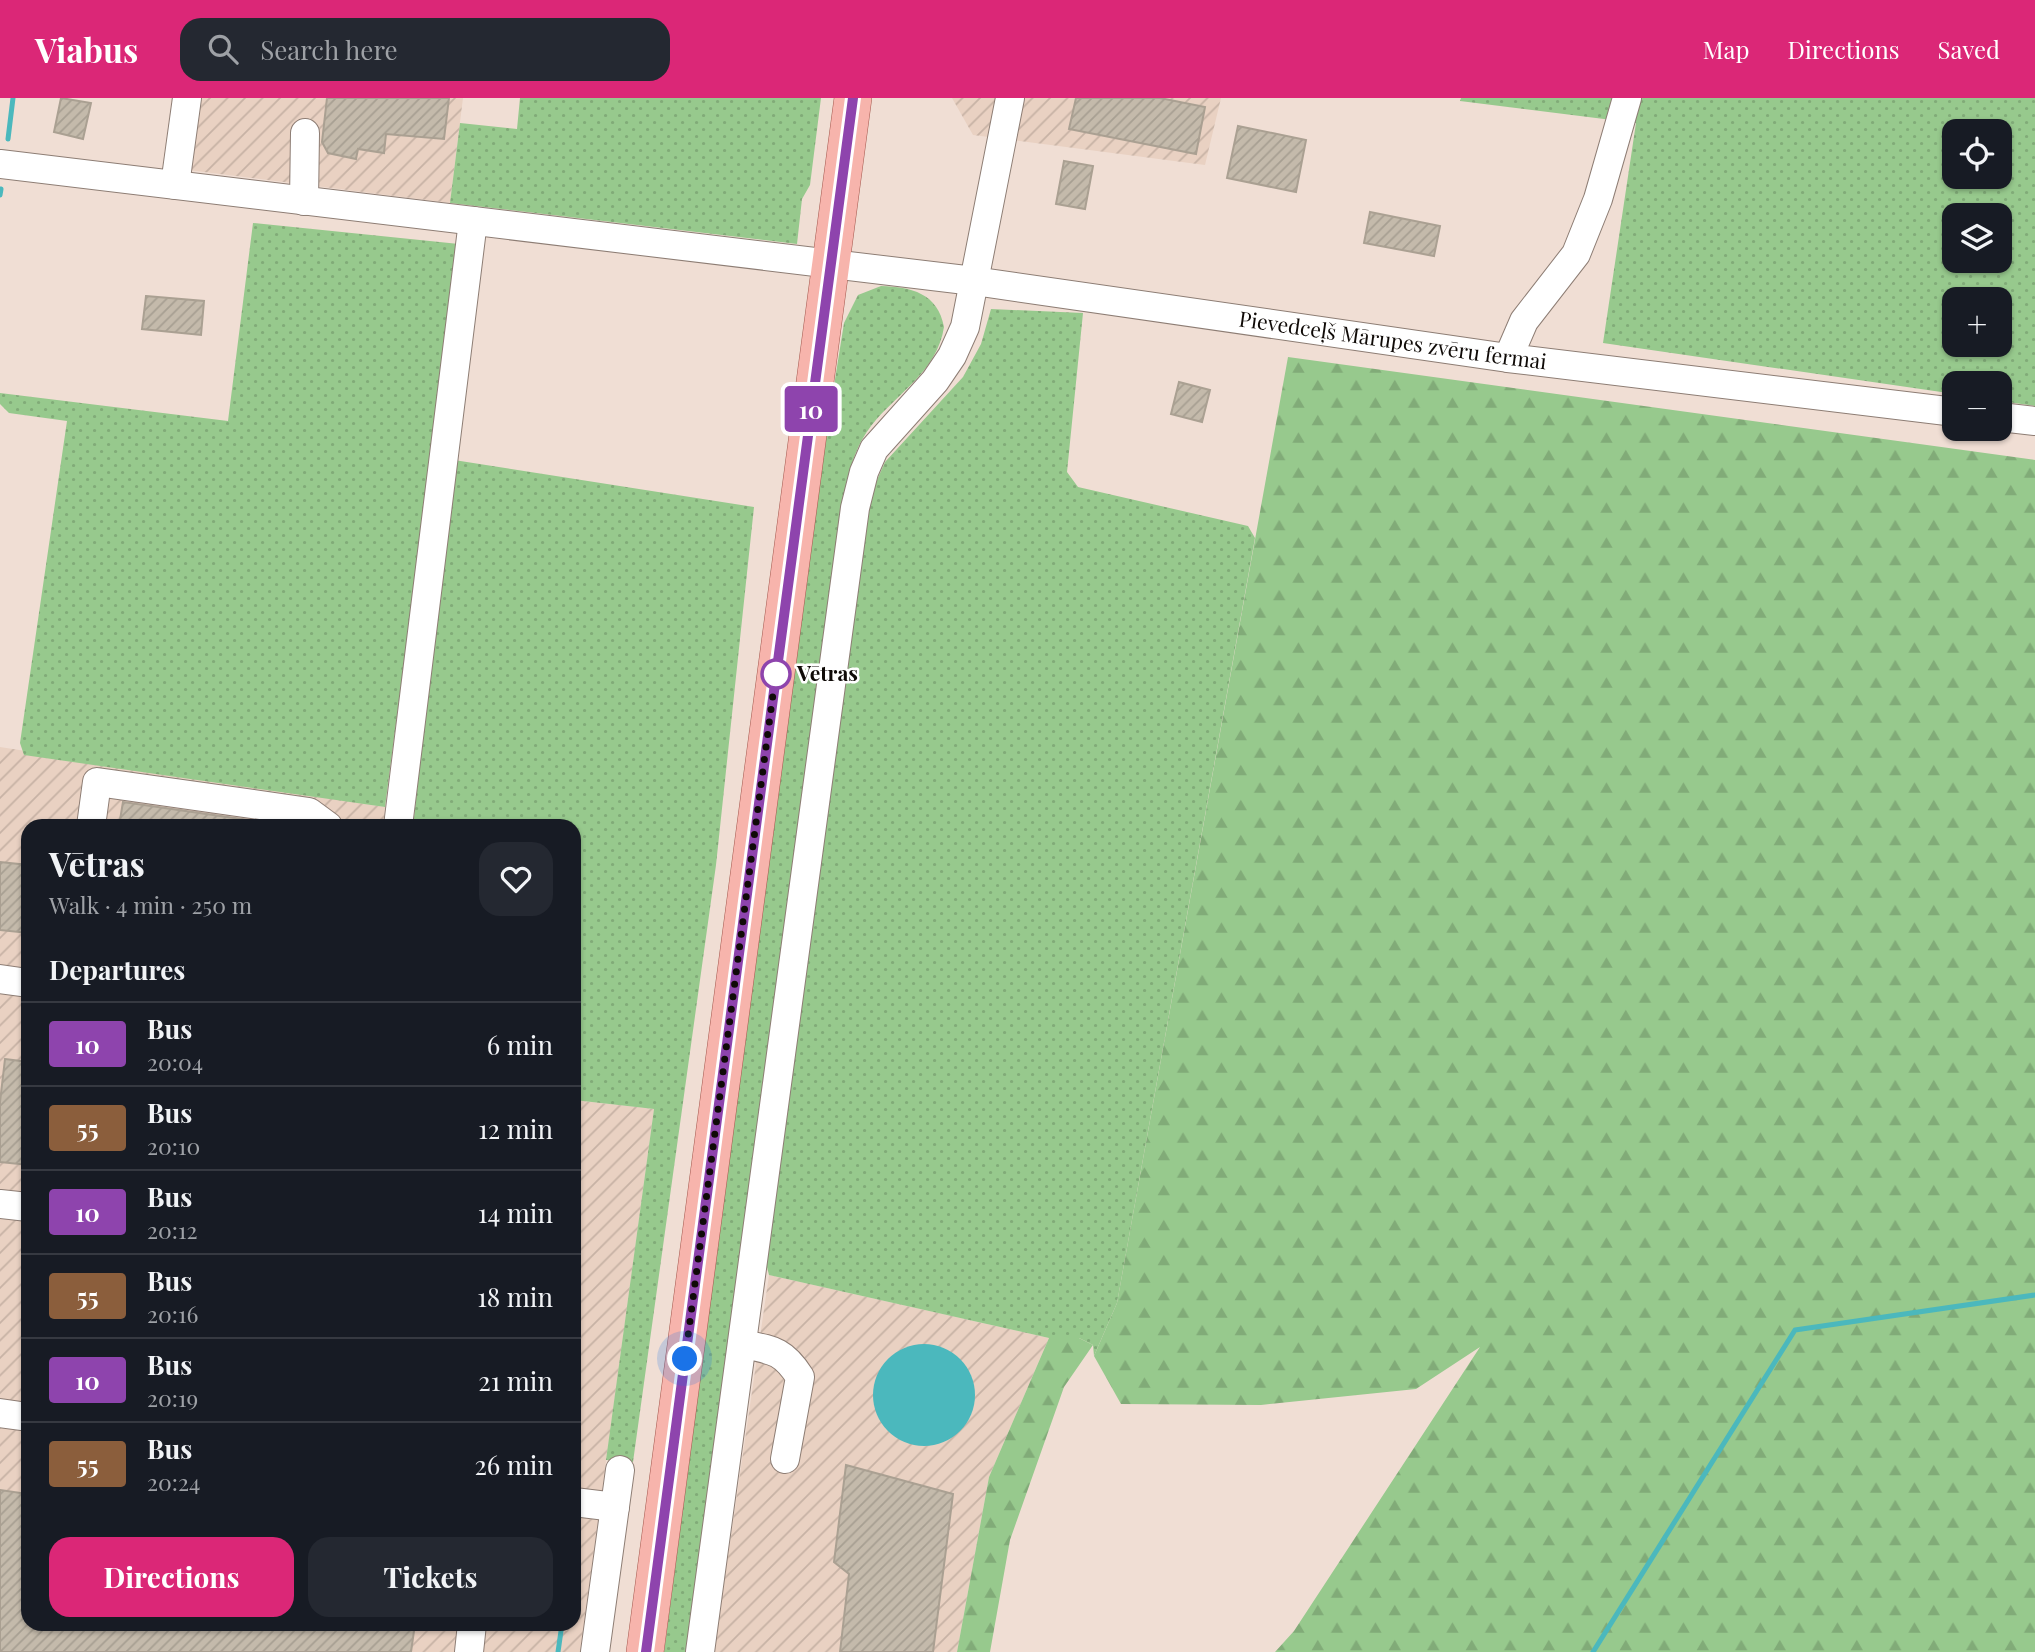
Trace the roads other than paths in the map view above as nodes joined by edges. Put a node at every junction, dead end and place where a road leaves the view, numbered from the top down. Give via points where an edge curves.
1 (187, 98) edge
2 (853, 98) edge
3 (1010, 98) edge
4 (1627, 98) edge
5 (305, 133) dead end
6 (0, 164) edge
7 (175, 185) junction
8 (303, 201) junction
9 (473, 221) junction
10 (831, 265) junction
11 (974, 281) junction
12 (1508, 358) junction
13 (1942, 410) edge
14 (2012, 418) edge
15 (2035, 421) edge
16 (92, 819) edge
17 (318, 819) edge
18 (399, 819) edge
19 (0, 979) edge
20 (21, 982) edge
21 (0, 1204) edge
22 (21, 1206) edge
23 (743, 1344) junction
24 (0, 1413) edge
25 (21, 1415) edge
26 (785, 1460) dead end
27 (620, 1470) dead end
28 (581, 1503) edge
29 (615, 1507) junction
30 (471, 1631) edge
31 (469, 1652) edge
32 (595, 1652) edge
33 (645, 1652) edge
34 (700, 1652) edge

1 - 7 street
2 - 10 main road
3 - 11 street
4 - 12 street via 1598,199 1576,254 1524,321
5 - 8 street
6 - 7 street, Pievedceļš Mārupes zvēru fermai
7 - 8 street, Pievedceļš Mārupes zvēru fermai
8 - 9 street, Pievedceļš Mārupes zvēru fermai
9 - 10 street, Pievedceļš Mārupes zvēru fermai
9 - 18 street
10 - 11 street, Pievedceļš Mārupes zvēru fermai
10 - 33 main road
11 - 12 street, Pievedceļš Mārupes zvēru fermai
11 - 23 street via 965,327 952,356 874,449 855,508
12 - 13 street, Pievedceļš Mārupes zvēru fermai
14 - 15 street
16 - 17 street via 97,782 309,812
19 - 20 street
21 - 22 street
23 - 26 street via 788,1358 800,1377
23 - 34 street
24 - 25 street
27 - 29 street
28 - 29 street
29 - 32 street
30 - 31 street

